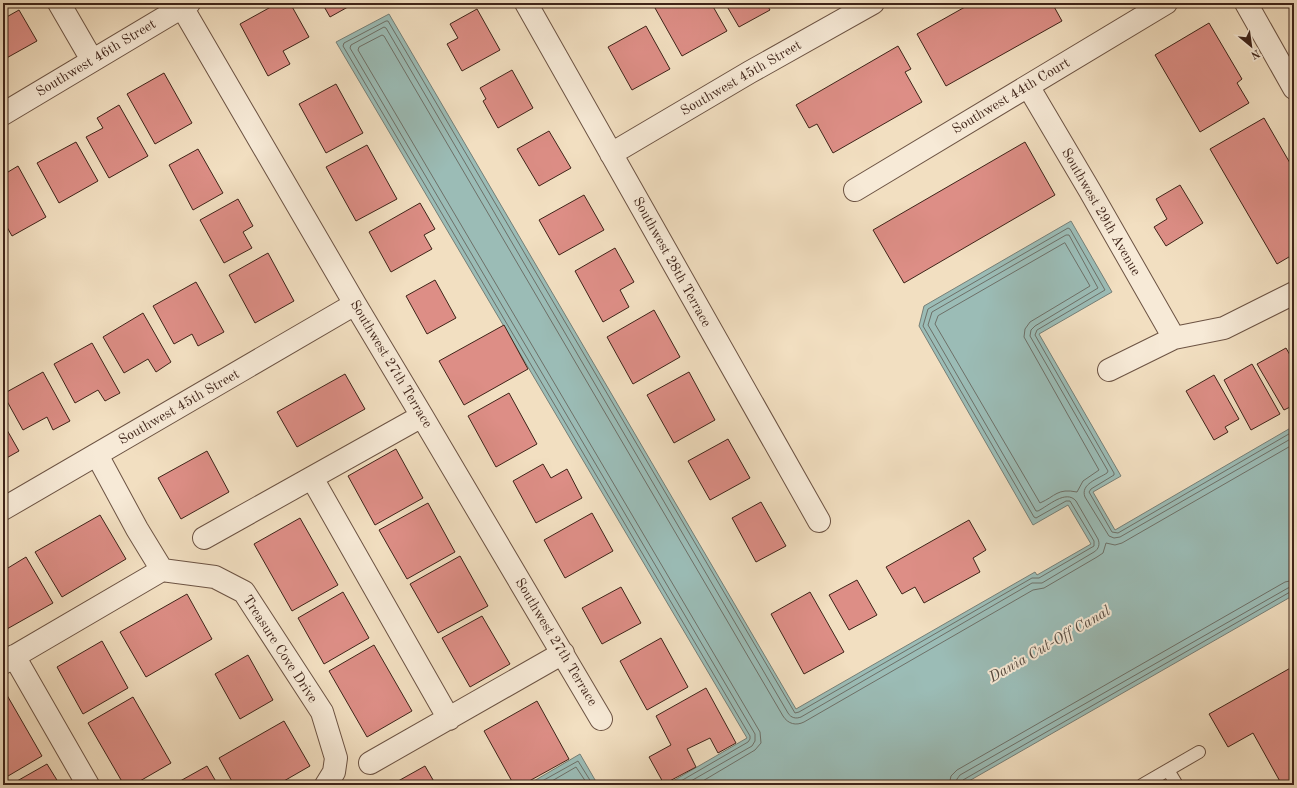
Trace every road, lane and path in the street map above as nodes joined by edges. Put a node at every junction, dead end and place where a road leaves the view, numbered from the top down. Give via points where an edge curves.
1 (60, 3) edge
2 (526, 3) edge
3 (873, 3) edge
4 (1166, 3) edge
5 (1246, 3) edge
6 (185, 5) edge
7 (92, 60) junction
8 (1028, 86) junction
9 (1294, 88) edge
10 (3, 114) edge
11 (611, 154) junction
12 (855, 190) dead end
13 (1294, 293) edge
14 (355, 304) junction
15 (1174, 338) junction
16 (1109, 370) dead end
17 (422, 416) junction
18 (97, 455) junction
19 (312, 478) junction
20 (3, 509) edge
21 (818, 521) dead end
22 (204, 538) dead end
23 (162, 570) junction
24 (562, 654) junction
25 (9, 660) edge
26 (449, 718) junction
27 (601, 719) dead end
28 (1199, 752) dead end
29 (370, 763) dead end
30 (1168, 770) junction
31 (88, 785) edge
32 (326, 785) edge
33 (1142, 785) edge
34 (1177, 785) edge

1 - 7 street
2 - 11 street, Southwest 28th Terrace
3 - 11 street, Southwest 45th Street
4 - 8 street, Southwest 44th Court
5 - 9 street
6 - 7 street, Southwest 46th Street
6 - 14 street, Southwest 27th Terrace
7 - 10 street, Southwest 46th Street
8 - 12 street, Southwest 44th Court
8 - 15 street, Southwest 29th Avenue
11 - 21 street, Southwest 28th Terrace
13 - 15 street via 1224,328
14 - 17 street, Southwest 27th Terrace
14 - 18 street, Southwest 45th Street
15 - 16 street
17 - 19 street
17 - 24 street, Southwest 27th Terrace
18 - 20 street, Southwest 45th Street
18 - 23 street
19 - 22 street
19 - 26 street
23 - 25 street
23 - 32 street, Treasure Cove Drive via 215,576 244,592 322,712 336,758 334,772
24 - 26 street
24 - 27 street, Southwest 27th Terrace
25 - 31 street
26 - 29 street
28 - 30 lane
30 - 33 lane
30 - 34 lane

